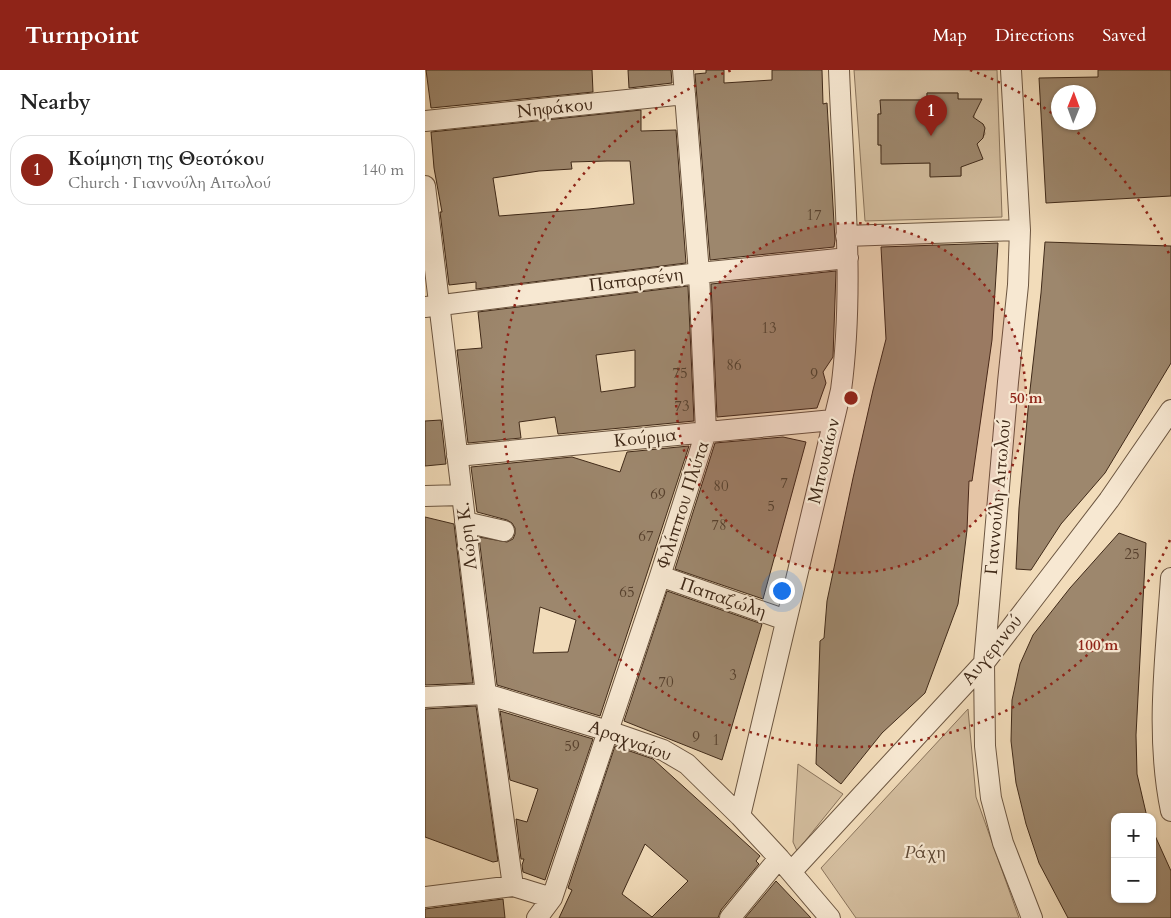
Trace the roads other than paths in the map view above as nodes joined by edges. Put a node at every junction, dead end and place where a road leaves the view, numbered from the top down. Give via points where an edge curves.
1 (683, 70) edge
2 (839, 70) edge
3 (1011, 70) edge
4 (685, 94) junction
5 (425, 121) edge
6 (425, 186) edge
7 (1020, 230) junction
8 (846, 236) junction
9 (848, 258) junction
10 (699, 272) junction
11 (432, 306) edge
12 (1171, 410) edge
13 (833, 420) junction
14 (706, 432) junction
15 (457, 456) junction
16 (462, 495) junction
17 (425, 496) edge
18 (465, 522) junction
19 (504, 531) dead end
20 (660, 576) junction
21 (1171, 578) edge
22 (786, 620) junction
23 (983, 663) junction
24 (486, 694) junction
25 (425, 697) edge
26 (1167, 715) edge
27 (608, 731) junction
28 (1171, 811) edge
29 (740, 816) junction
30 (785, 865) junction
31 (513, 886) junction
32 (425, 897) edge
33 (552, 898) junction
34 (537, 918) edge
35 (730, 918) edge
36 (830, 918) edge
37 (1032, 918) edge

1 - 4 street, Φιλίππου Πλύτα
2 - 8 street, Μπουαίων
3 - 7 street, Γιαννούλη Αιτωλού
4 - 5 street, Νηφάκου
4 - 10 street, Φιλίππου Πλύτα
6 - 11 street, Λώρη Κ.
7 - 8 street
7 - 23 street, Γιαννούλη Αιτωλού via 1018,285
8 - 9 street, Μπουαίων
9 - 10 street, Παπαρσένη
9 - 13 street, Μπουαίων via 846,351
10 - 11 street, Παπαρσένη
10 - 14 street, Φιλίππου Πλύτα
11 - 15 street, Λώρη Κ.
12 - 23 street, Αυγερινού via 1109,500
13 - 14 street, Κούρμα
13 - 22 street, Μπουαίων
14 - 15 street, Κούρμα
14 - 20 street, Φιλίππου Πλύτα
15 - 16 street, Λώρη Κ.
16 - 17 street
16 - 18 street, Λώρη Κ.
18 - 19 street
18 - 24 street, Λώρη Κ.
20 - 22 street, Παπαζώλη
20 - 27 street, Φιλίππου Πλύτα
21 - 26 street
22 - 29 street, Μπουαίων
23 - 30 street, Αυγερινού
23 - 37 street, Γιαννούλη Αιτωλού via 985,746 991,798 1003,843
24 - 25 street, Αραχναίου
24 - 27 street, Αραχναίου
24 - 31 street, Λώρη Κ.
26 - 28 street via 1165,772
27 - 29 street, Αραχναίου via 663,750 687,764
27 - 33 street, Φιλίππου Πλύτα
29 - 30 street, Αραχναίου
30 - 35 street, Αυγερινού
30 - 36 street, Αραχναίου
31 - 32 street
31 - 33 street
33 - 34 street, Φιλίππου Πλύτα

